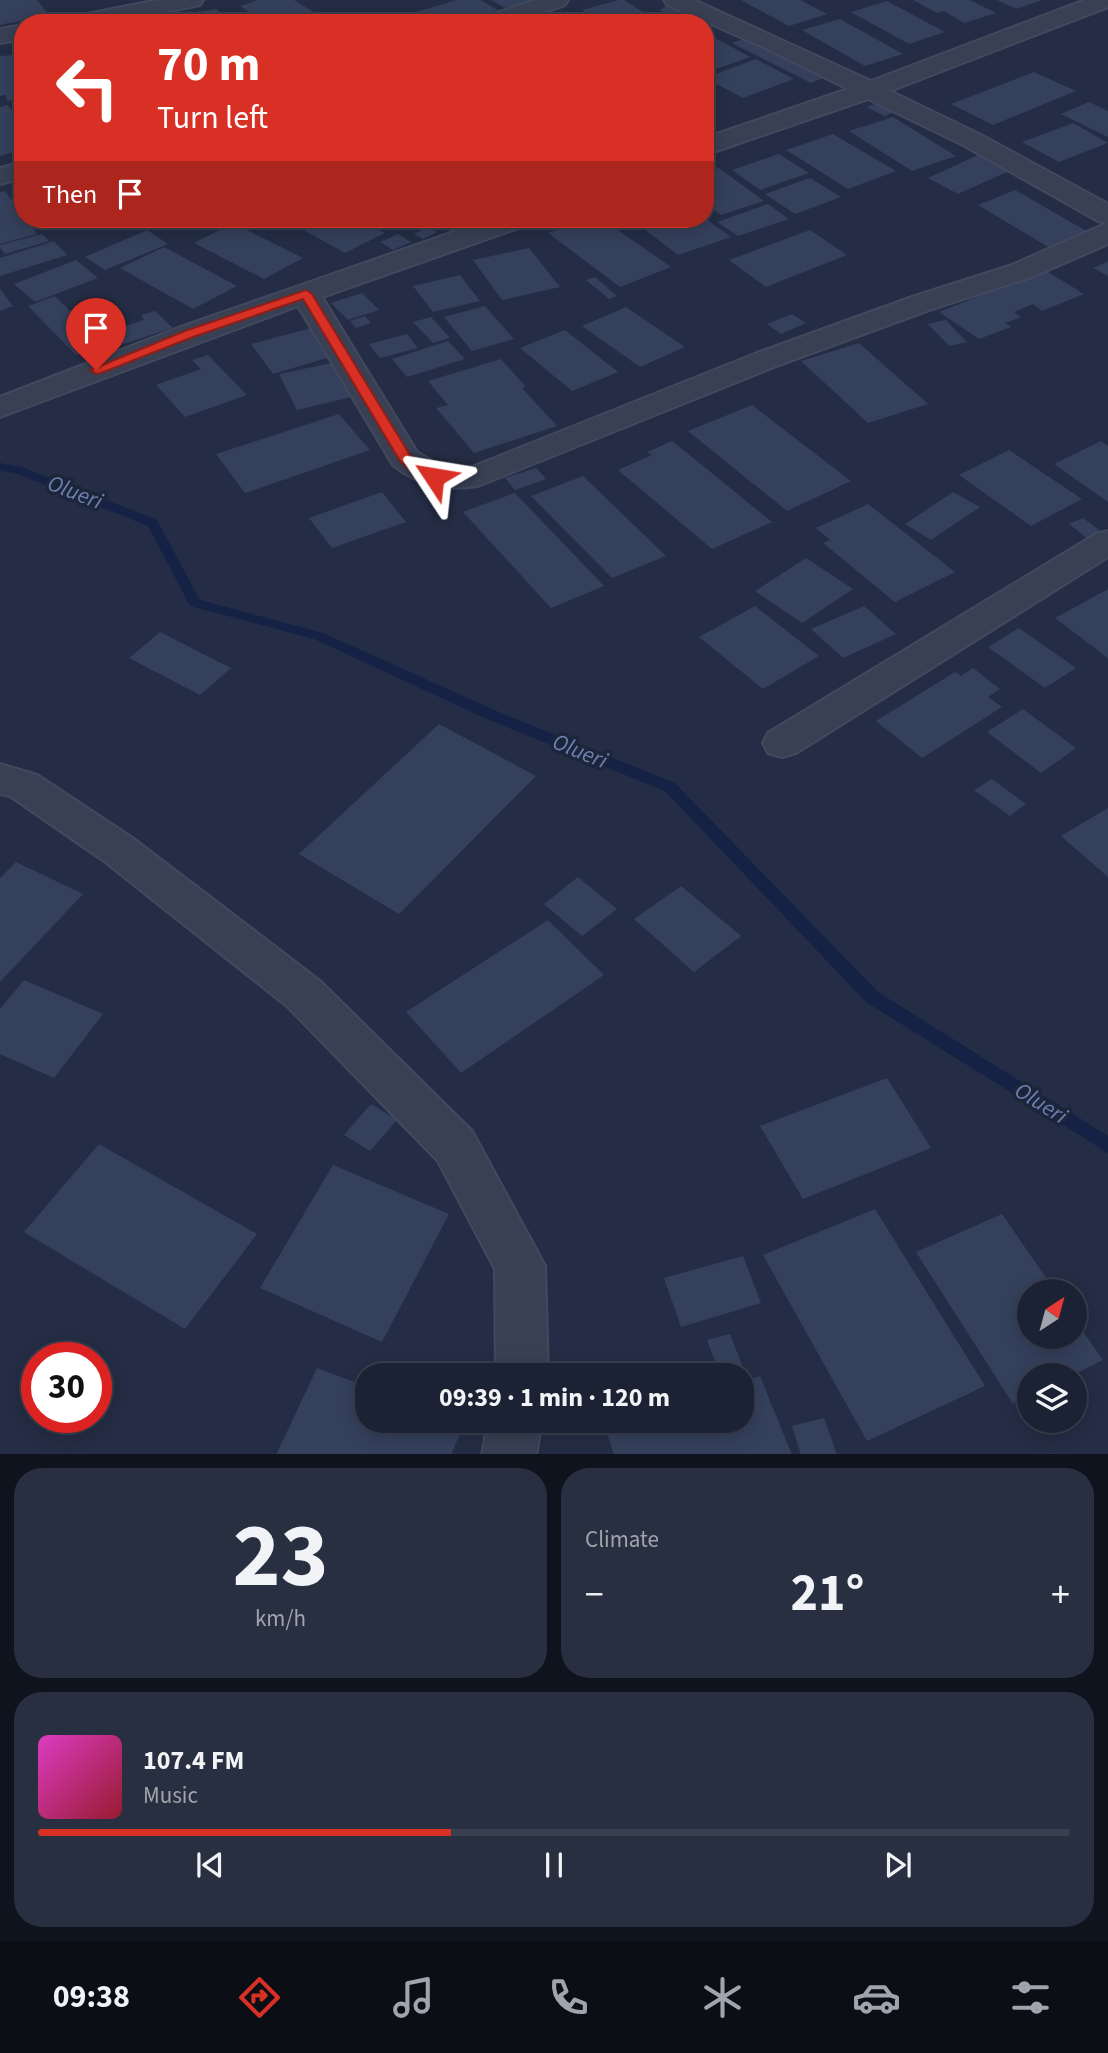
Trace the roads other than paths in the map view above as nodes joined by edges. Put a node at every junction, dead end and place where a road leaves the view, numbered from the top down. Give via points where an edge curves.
1 (192, 0) edge
2 (557, 0) edge
3 (676, 0) edge
4 (1105, 0) edge
5 (1076, 12) junction
6 (122, 14) edge
7 (516, 14) edge
8 (708, 14) edge
9 (714, 17) edge
10 (1108, 24) edge
11 (868, 89) junction
12 (714, 144) edge
13 (1108, 215) edge
14 (492, 228) edge
15 (1108, 231) edge
16 (306, 294) junction
17 (0, 408) edge
18 (1108, 542) edge
19 (782, 743) dead end
20 (0, 779) edge
21 (522, 1363) edge
22 (513, 1433) edge
23 (509, 1454) edge

1 - 6 street
2 - 7 street
3 - 8 street
4 - 5 street
5 - 10 street
5 - 11 street
9 - 11 street
11 - 12 street
11 - 13 street
14 - 16 street
15 - 16 street via 1021,271 768,359 478,476 451,480 418,470 405,458
16 - 17 street
18 - 19 street
20 - 21 street via 23,785 119,850 304,993 455,1146 520,1266
22 - 23 street

